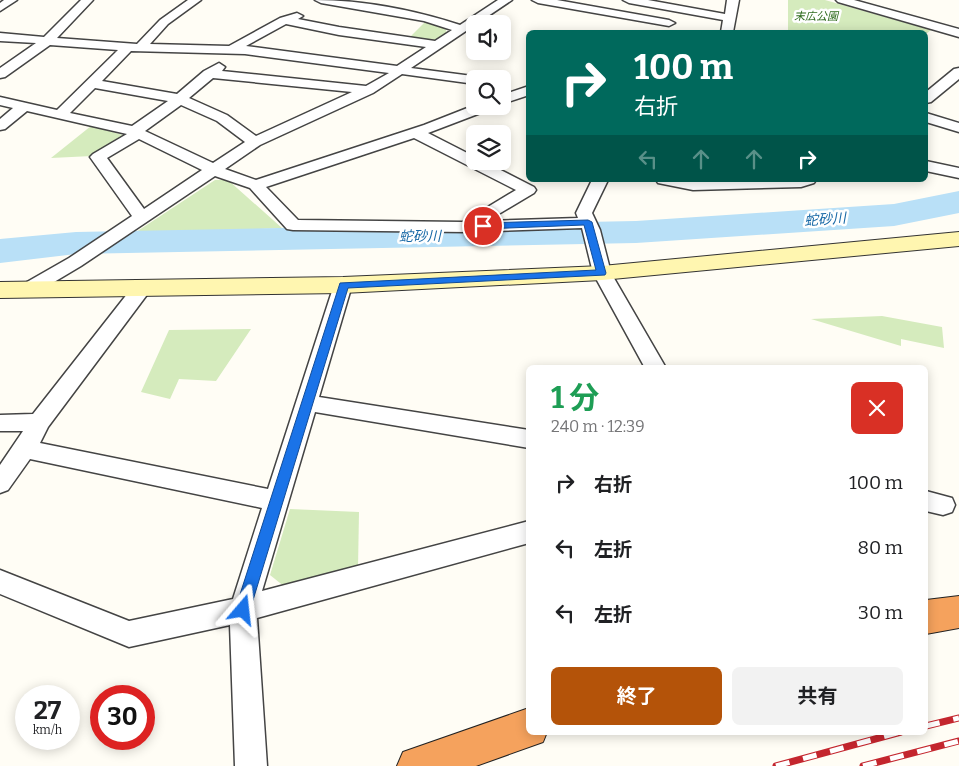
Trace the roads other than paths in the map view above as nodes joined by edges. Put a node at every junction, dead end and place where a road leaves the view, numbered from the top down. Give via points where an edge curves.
1 (11, 0) edge
2 (87, 0) edge
3 (195, 0) edge
4 (538, 0) edge
5 (630, 0) edge
6 (733, 0) edge
7 (842, 0) edge
8 (486, 1) edge
9 (348, 2) edge
10 (503, 2) edge
11 (676, 4) edge
12 (0, 8) edge
13 (316, 8) edge
14 (730, 18) junction
15 (284, 20) junction
16 (668, 28) edge
17 (460, 30) junction
18 (727, 30) edge
19 (959, 33) edge
20 (0, 37) edge
21 (46, 42) junction
22 (438, 45) junction
23 (134, 47) junction
24 (238, 50) junction
25 (399, 70) junction
26 (959, 72) edge
27 (0, 74) edge
28 (208, 74) junction
29 (466, 79) edge
30 (91, 83) junction
31 (511, 86) edge
32 (526, 88) edge
33 (368, 90) junction
34 (526, 90) edge
35 (511, 96) edge
36 (928, 97) edge
37 (180, 99) junction
38 (0, 101) edge
39 (23, 107) junction
40 (62, 113) junction
41 (466, 114) edge
42 (928, 118) edge
43 (0, 126) edge
44 (959, 128) edge
45 (136, 132) junction
46 (416, 133) junction
47 (255, 142) junction
48 (928, 166) edge
49 (212, 169) junction
50 (959, 173) edge
51 (599, 182) edge
52 (676, 182) edge
53 (801, 182) edge
54 (256, 184) junction
55 (141, 218) junction
56 (589, 226) junction
57 (466, 227) junction
58 (959, 239) edge
59 (602, 273) junction
60 (344, 285) junction
61 (142, 288) junction
62 (0, 290) edge
63 (28, 290) junction
64 (654, 365) edge
65 (306, 403) junction
66 (39, 422) junction
67 (0, 423) edge
68 (526, 439) edge
69 (25, 449) junction
70 (0, 483) edge
71 (275, 501) junction
72 (526, 533) edge
73 (0, 582) edge
74 (243, 610) junction
75 (959, 612) edge
76 (928, 617) edge
77 (526, 729) edge
78 (251, 766) edge
79 (417, 766) edge

1 - 12 street
2 - 21 street
3 - 23 street
4 - 16 street
5 - 11 street
6 - 14 street
7 - 19 street
8 - 10 street
9 - 13 street
9 - 17 street via 426,18
10 - 17 street
11 - 14 street
11 - 16 street
13 - 15 street
14 - 18 street
15 - 22 street
15 - 24 street
17 - 22 street
20 - 21 street
21 - 23 street
21 - 27 street
22 - 25 street
23 - 24 street
23 - 30 street
24 - 25 street
24 - 28 street
25 - 29 street
25 - 33 street
26 - 36 street
28 - 33 street
28 - 37 street
30 - 37 street
30 - 40 street
31 - 32 street
33 - 47 street
34 - 35 street
37 - 45 street
37 - 47 street via 222,118
38 - 39 street
39 - 40 street
39 - 43 street
40 - 45 street
41 - 46 street
42 - 44 street
45 - 49 street
45 - 55 street via 98,157
46 - 54 street
46 - 57 street via 528,190
47 - 49 street
48 - 50 street
49 - 54 street
49 - 55 street
51 - 56 street via 584,213
52 - 53 street via 693,185
54 - 57 street via 294,225
55 - 63 street
56 - 57 street
56 - 59 street
58 - 59 street
59 - 60 street
59 - 64 street
60 - 61 street
60 - 65 street
61 - 63 street
61 - 66 street
62 - 63 street
65 - 68 street
65 - 71 street
66 - 67 street
66 - 69 street
69 - 70 street
69 - 71 street
71 - 74 street
72 - 74 street
73 - 74 street via 129,634
74 - 78 street
75 - 76 highway
77 - 79 highway

